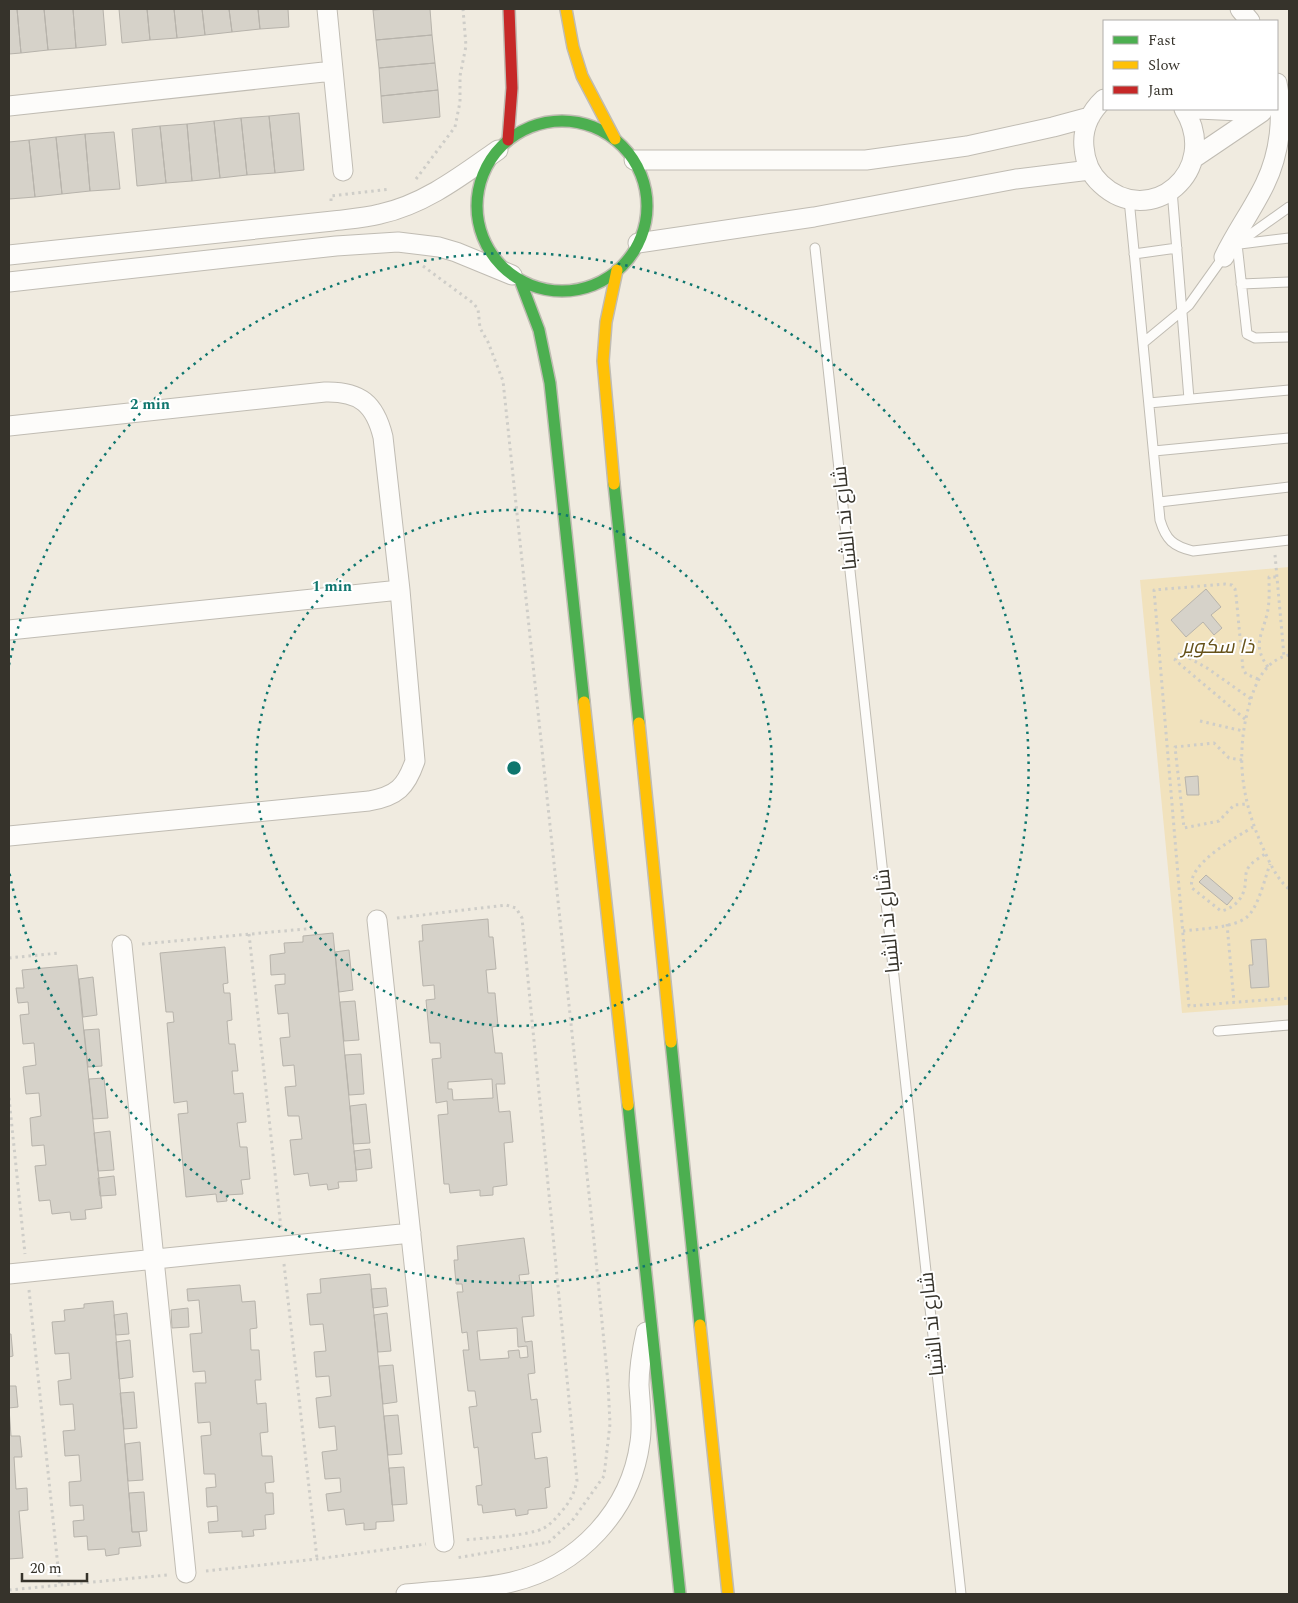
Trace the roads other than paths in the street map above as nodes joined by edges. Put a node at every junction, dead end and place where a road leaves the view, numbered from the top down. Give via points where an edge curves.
1 (327, 9) edge
2 (508, 9) edge
3 (566, 9) edge
4 (1240, 9) edge
5 (1249, 20) edge
6 (333, 71) junction
7 (1278, 88) edge
8 (1103, 100) edge
9 (9, 106) edge
10 (1185, 110) edge
11 (1219, 110) edge
12 (1262, 112) junction
13 (1090, 117) junction
14 (1285, 121) edge
15 (615, 139) junction
16 (503, 145) junction
17 (1194, 158) junction
18 (634, 160) junction
19 (1090, 170) junction
20 (343, 171) dead end
21 (1172, 190) junction
22 (1129, 199) junction
23 (1289, 207) edge
24 (1289, 238) edge
25 (638, 243) junction
26 (815, 248) dead end
27 (1177, 248) junction
28 (1230, 250) junction
29 (1134, 254) junction
30 (9, 255) edge
31 (617, 270) junction
32 (516, 277) junction
33 (9, 282) edge
34 (1289, 282) edge
35 (1241, 284) junction
36 (1182, 312) junction
37 (1289, 337) edge
38 (1143, 343) junction
39 (1289, 390) edge
40 (1189, 399) junction
41 (1149, 403) junction
42 (9, 426) edge
43 (1289, 438) edge
44 (1154, 451) junction
45 (1289, 488) edge
46 (1158, 502) junction
47 (1289, 540) edge
48 (400, 590) junction
49 (9, 630) edge
50 (9, 836) edge
51 (377, 920) dead end
52 (122, 946) road end
53 (1289, 1025) edge
54 (1218, 1031) dead end
55 (411, 1233) junction
56 (154, 1259) junction
57 (18, 1273) edge
58 (651, 1312) junction
59 (444, 1542) dead end
60 (186, 1573) dead end
61 (406, 1594) edge
62 (680, 1594) edge
63 (728, 1594) edge
64 (961, 1594) edge

1 - 6 street
2 - 16 main road via 512,88
3 - 15 main road via 582,76
4 - 5 street
6 - 9 street
6 - 20 street
7 - 14 street
8 - 13 street
10 - 17 street via 1195,132
11 - 12 street
12 - 14 street
12 - 17 street
13 - 18 street via 967,146 866,160
13 - 19 street via 1083,141
14 - 28 street via 1265,184 1234,235
15 - 16 main road via 598,128 561,120 524,130
15 - 18 main road
16 - 30 street via 429,196 380,214
16 - 32 main road via 485,169 478,192 478,215 483,238 491,252
17 - 21 street via 1182,181
18 - 25 main road via 643,179 647,201 645,223
19 - 22 street via 1106,189
19 - 25 street via 1016,179 823,215
21 - 22 street via 1152,199
21 - 27 lane
22 - 29 lane
23 - 28 lane
24 - 28 lane
25 - 31 main road
26 - 64 lane, شارع ند الشبا
27 - 29 lane
27 - 36 lane
28 - 35 lane
28 - 36 lane
29 - 38 lane
31 - 32 main road via 600,282 580,289 559,291 539,288
31 - 63 main road via 603,335 603,375
32 - 33 street via 456,252 398,242
32 - 58 main road via 534,313 547,360
34 - 35 lane
35 - 37 lane via 1247,334 1255,338
36 - 38 lane
36 - 40 lane
38 - 41 lane
39 - 40 lane
40 - 41 lane
41 - 44 lane
42 - 48 street via 325,392 342,392 357,397 370,407 381,429
43 - 44 lane
44 - 46 lane
45 - 46 lane
46 - 47 lane via 1164,532 1181,548 1193,550
48 - 49 street
48 - 50 street via 415,761 410,776 400,789 386,798
51 - 55 street
52 - 56 street
53 - 54 lane
55 - 56 street
55 - 59 street
56 - 57 street
56 - 60 street
58 - 61 street via 640,1369 641,1440 638,1457 615,1511 601,1529 567,1558 514,1581
58 - 62 main road

